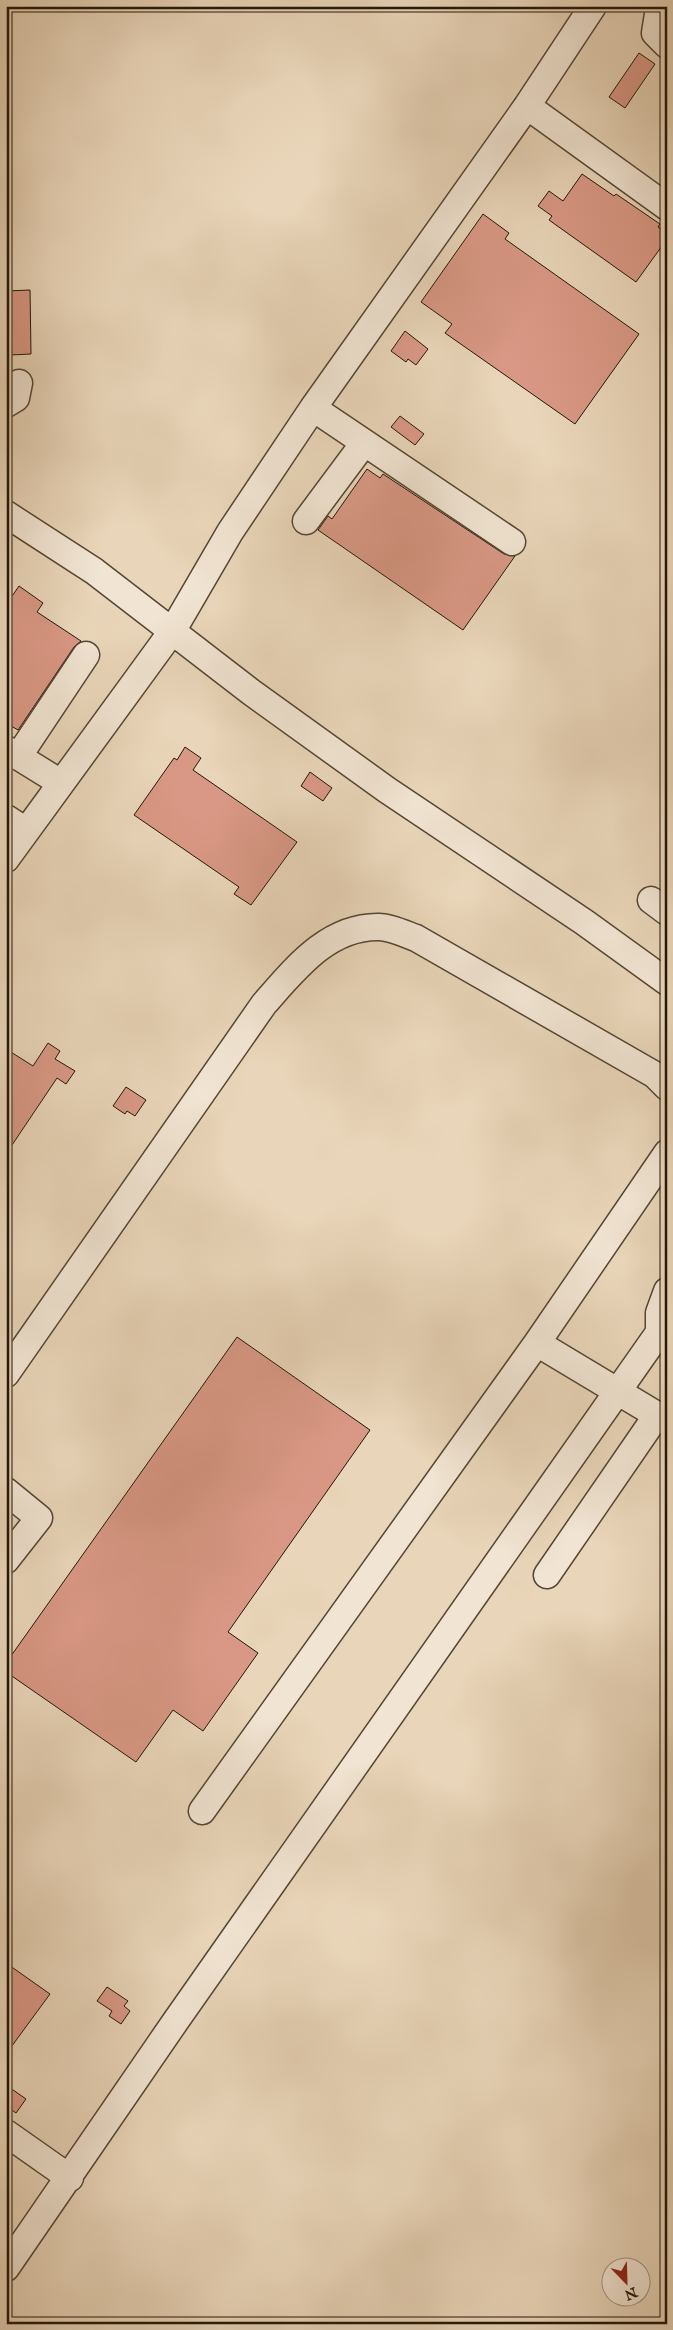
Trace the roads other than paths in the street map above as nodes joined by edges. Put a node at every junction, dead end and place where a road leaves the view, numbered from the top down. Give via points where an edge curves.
1 (593, 6) edge
2 (663, 6) edge
3 (667, 45) edge
4 (527, 106) junction
5 (667, 207) edge
6 (314, 408) junction
7 (364, 443) junction
8 (6, 514) edge
9 (306, 521) dead end
10 (512, 542) dead end
11 (173, 630) junction
12 (86, 655) dead end
13 (12, 753) edge
14 (61, 783) junction
15 (16, 824) edge
16 (6, 860) edge
17 (667, 982) edge
18 (667, 1086) edge
19 (667, 1153) edge
20 (667, 1291) edge
21 (663, 1325) edge
22 (537, 1343) junction
23 (6, 1374) edge
24 (617, 1390) junction
25 (662, 1418) edge
26 (6, 1491) edge
27 (6, 1560) edge
28 (547, 1575) dead end
29 (202, 1810) dead end
30 (6, 2133) edge
31 (70, 2178) junction
32 (6, 2268) edge

1 - 4 street
2 - 3 street via 658,14 655,33
4 - 5 street
4 - 6 street
6 - 7 street
6 - 11 street via 230,532
7 - 9 street
7 - 10 street
8 - 11 street via 94,571
11 - 14 street
11 - 17 street via 251,692 387,790 584,922
12 - 13 street
13 - 14 street
14 - 15 street
15 - 16 street
18 - 23 street via 656,1075 416,938 380,927 345,932 311,953 264,1004
19 - 22 street
20 - 21 street via 659,1313
21 - 24 street
22 - 24 street
22 - 29 street
24 - 25 street
24 - 31 street
25 - 28 street
26 - 27 street via 39,1518
30 - 31 street
31 - 32 street

